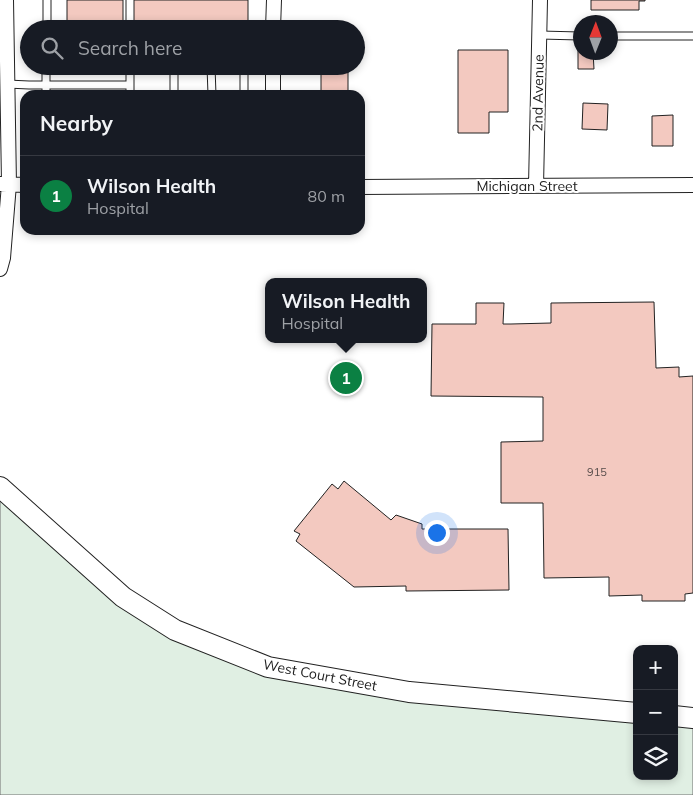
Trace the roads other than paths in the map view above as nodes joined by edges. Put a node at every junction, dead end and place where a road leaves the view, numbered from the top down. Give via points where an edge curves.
1 (6, 0) edge
2 (47, 0) edge
3 (130, 0) edge
4 (274, 0) edge
5 (540, 0) edge
6 (47, 20) edge
7 (130, 20) edge
8 (273, 20) edge
9 (540, 35) junction
10 (573, 36) edge
11 (618, 36) edge
12 (693, 36) edge
13 (46, 75) edge
14 (130, 75) edge
15 (174, 75) edge
16 (211, 75) edge
17 (244, 75) edge
18 (273, 75) edge
19 (7, 84) junction
20 (46, 85) junction
21 (130, 85) junction
22 (46, 90) edge
23 (130, 90) edge
24 (174, 90) edge
25 (212, 90) edge
26 (244, 90) edge
27 (273, 90) edge
28 (4, 184) edge
29 (20, 185) edge
30 (693, 185) edge
31 (536, 186) junction
32 (365, 187) edge
33 (0, 269) edge
34 (0, 487) edge
35 (633, 712) edge
36 (678, 716) edge
37 (693, 718) edge

1 - 19 street
2 - 6 lane
3 - 7 lane
4 - 8 street
5 - 9 street, 2nd Avenue
9 - 10 lane
9 - 31 street, 2nd Avenue
11 - 12 lane
13 - 20 lane
14 - 21 lane
15 - 24 lane
16 - 25 lane
17 - 26 lane
18 - 27 street
19 - 20 lane
19 - 28 street
20 - 21 lane
20 - 22 lane
21 - 23 lane
28 - 29 street
28 - 33 street
30 - 31 street, Michigan Street
31 - 32 street, Michigan Street
34 - 35 main road, West Court Street via 123,597 175,630 268,667 409,692
36 - 37 main road

